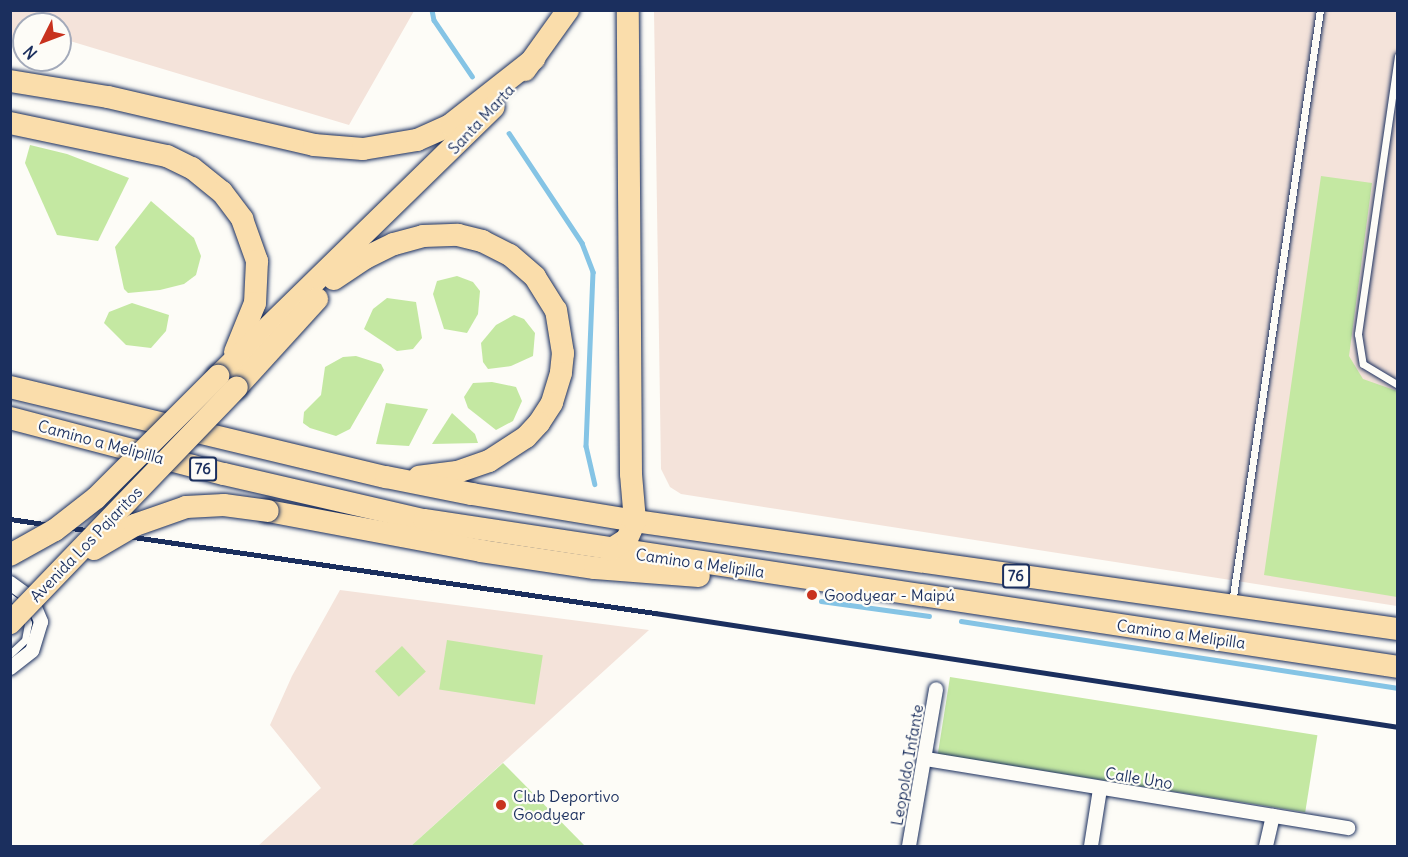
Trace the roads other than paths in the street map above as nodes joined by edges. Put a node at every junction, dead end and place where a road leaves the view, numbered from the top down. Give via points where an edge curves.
1 (568, 10) edge
2 (628, 10) edge
3 (1320, 10) edge
4 (1398, 56) edge
5 (534, 59) junction
6 (10, 81) edge
7 (10, 123) edge
8 (382, 218) junction
9 (334, 279) junction
10 (10, 381) edge
11 (227, 382) junction
12 (1398, 385) edge
13 (10, 387) edge
14 (35, 393) junction
15 (17, 422) edge
16 (386, 477) junction
17 (635, 520) junction
18 (610, 550) junction
19 (10, 555) edge
20 (764, 573) junction
21 (52, 581) junction
22 (10, 583) edge
23 (10, 597) edge
24 (1231, 606) junction
25 (10, 623) edge
26 (1398, 629) edge
27 (10, 654) edge
28 (1398, 667) edge
29 (10, 668) edge
30 (936, 689) dead end
31 (926, 759) junction
32 (1100, 789) junction
33 (1273, 816) junction
34 (1348, 828) dead end
35 (909, 846) edge
36 (1091, 846) edge
37 (1266, 846) edge

1 - 5 main road, Santa Marta
2 - 17 main road via 631,474
3 - 24 lane
4 - 12 lane via 1358,334 1363,364
5 - 6 main road via 450,125 417,140 363,149 314,145 108,97
5 - 8 main road, Santa Marta via 476,126
7 - 11 main road via 167,156 208,179 233,205 254,247 258,289
8 - 9 main road, Santa Marta
8 - 11 main road, Santa Marta
9 - 11 main road, Santa Marta
9 - 16 main road via 365,258 410,239 440,234 470,237 499,248 520,263 547,293 560,322 563,353 557,388 546,413 526,437 489,461 457,472
10 - 14 main road
11 - 19 main road, bridge via 96,498 55,530
11 - 21 main road, Avenida Los Pajaritos, bridge
13 - 14 main road, Camino a Melipilla / 76
14 - 16 main road, Camino a Melipilla / 76
15 - 18 main road, Camino a Melipilla / 76 via 356,506
16 - 17 main road, Camino a Melipilla / 76
17 - 18 main road via 627,539
17 - 24 main road, Camino a Melipilla / 76
18 - 20 main road, Camino a Melipilla / 76
20 - 21 main road, bridge via 718,577 595,568 412,540 268,511 212,505 169,512 117,535
20 - 28 main road, Camino a Melipilla / 76
21 - 25 main road, Avenida Los Pajaritos, bridge
22 - 29 street via 38,608 41,630 32,651
23 - 27 lane via 23,607 28,623 25,639
24 - 26 main road, Camino a Melipilla / 76
30 - 31 street, Leopoldo Infante
31 - 32 street, Calle Uno
31 - 35 street, Leopoldo Infante
32 - 33 street, Calle Uno
32 - 36 street
33 - 34 street, Calle Uno
33 - 37 street

